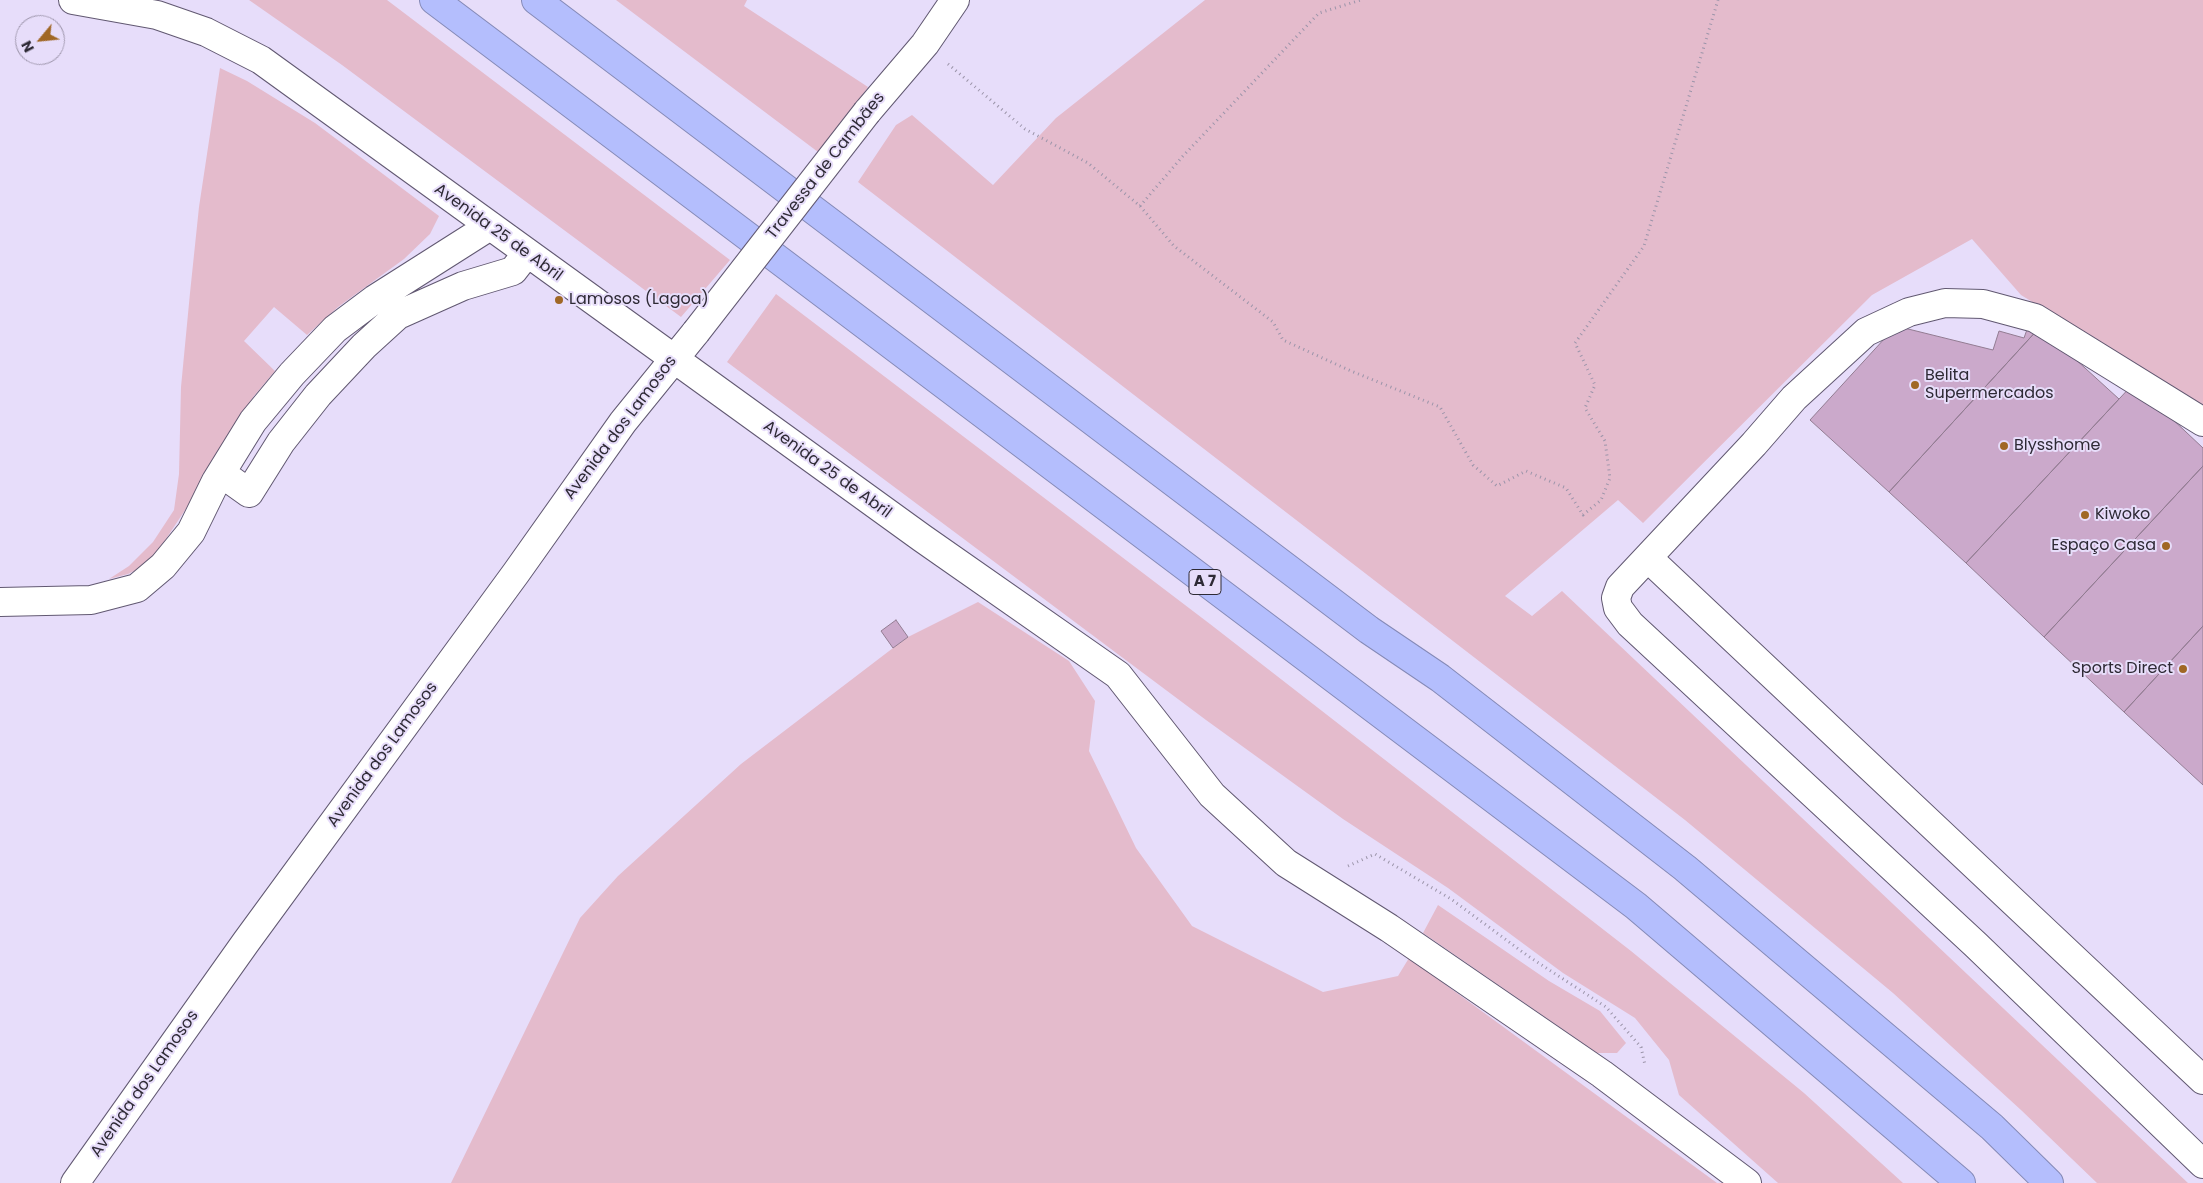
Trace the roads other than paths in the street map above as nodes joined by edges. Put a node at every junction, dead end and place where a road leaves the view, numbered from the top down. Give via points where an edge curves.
1 (74, 0) edge
2 (434, 0) edge
3 (536, 0) edge
4 (955, 0) edge
5 (490, 226) junction
6 (527, 253) junction
7 (696, 332) joint
8 (672, 358) junction
9 (292, 374) junction
10 (318, 395) junction
11 (2203, 422) edge
12 (221, 473) junction
13 (1648, 558) junction
14 (0, 602) edge
15 (2203, 1080) edge
16 (2203, 1164) edge
17 (75, 1183) edge
18 (1747, 1183) edge
19 (1961, 1183) edge
20 (2049, 1183) edge

1 - 5 street, Avenida 25 de Abril via 157,15 206,32 261,60
2 - 19 highway, A 7 via 1636,906
3 - 20 highway via 1361,624 1440,678 1678,862 1992,1127
4 - 7 street, Travessa de Cambães, bridge via 925,44 867,112
5 - 6 street, Avenida 25 de Abril
5 - 9 street via 375,299 335,329
6 - 8 street, Avenida 25 de Abril
6 - 10 street via 513,271 463,286 398,315
7 - 8 street, Avenida dos Lamosos
8 - 17 street, Avenida dos Lamosos via 246,942
8 - 18 street, Avenida 25 de Abril via 1118,676 1212,795 1286,863 1602,1074
9 - 10 street
9 - 12 street via 254,421
10 - 12 street via 281,442 250,493
11 - 13 street via 2034,318 1983,304 1946,303 1909,312 1866,332 1794,398
12 - 14 street via 191,532 163,566 137,588 91,600
13 - 15 street
13 - 16 street via 1620,587 1616,598 1618,608 1630,624 1976,945

